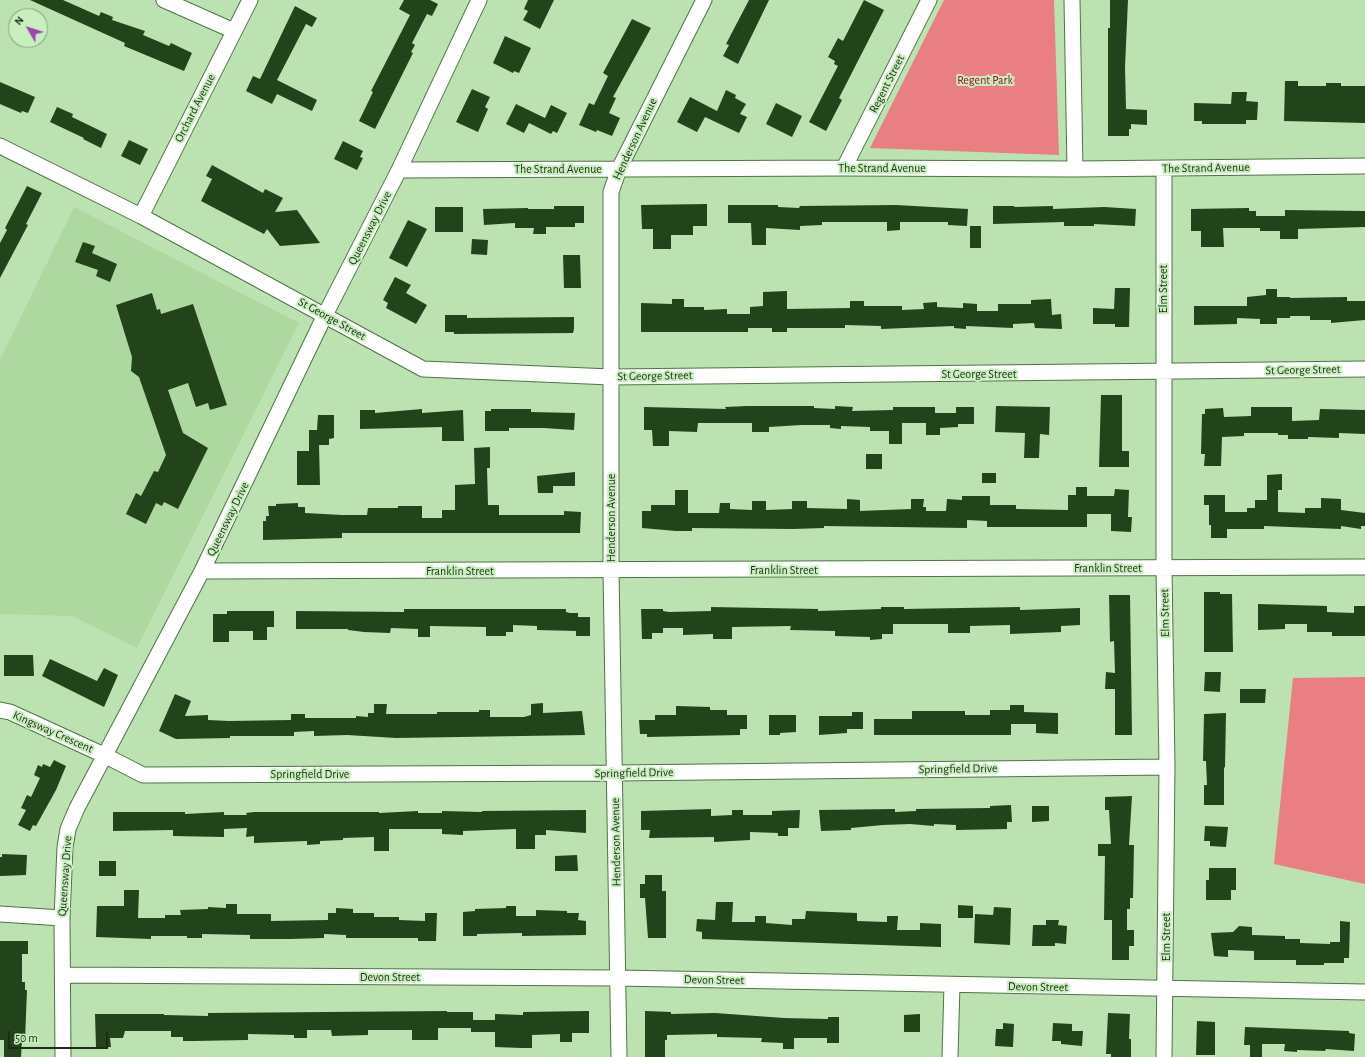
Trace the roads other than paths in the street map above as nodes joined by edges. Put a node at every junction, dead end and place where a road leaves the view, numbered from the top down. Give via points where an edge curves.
1 (164, 0) edge
2 (250, 0) edge
3 (479, 0) edge
4 (704, 0) edge
5 (929, 0) edge
6 (1072, 0) edge
7 (234, 31) junction
8 (0, 146) edge
9 (1365, 166) edge
10 (844, 168) junction
11 (619, 169) junction
12 (1164, 169) junction
13 (400, 170) junction
14 (1075, 170) junction
15 (141, 216) junction
16 (325, 315) junction
17 (1365, 369) edge
18 (1163, 372) junction
19 (611, 377) junction
20 (1365, 567) edge
21 (1164, 568) junction
22 (611, 571) junction
23 (202, 572) junction
24 (0, 710) edge
25 (106, 756) junction
26 (1167, 767) junction
27 (615, 773) junction
28 (0, 914) edge
29 (62, 918) junction
30 (63, 975) junction
31 (617, 978) junction
32 (952, 985) junction
33 (1166, 989) junction
34 (1365, 992) edge
35 (63, 1057) edge
36 (619, 1057) edge
37 (950, 1057) edge
38 (1164, 1057) edge

1 - 7 street
2 - 7 street, Orchard Avenue
3 - 13 street, Queensway Drive
4 - 11 street, Henderson Avenue
5 - 10 street, Regent Street
6 - 14 street
7 - 15 street, Orchard Avenue
8 - 15 street, St George Street
9 - 12 street, The Strand Avenue
10 - 11 street, The Strand Avenue
10 - 14 street, The Strand Avenue
11 - 13 street, The Strand Avenue
11 - 19 street, Henderson Avenue via 611,192
12 - 14 street, The Strand Avenue
12 - 18 street, Elm Street
13 - 16 street, Queensway Drive
15 - 16 street, St George Street
16 - 19 street, St George Street via 423,369
16 - 23 street, Queensway Drive
17 - 18 street, St George Street
18 - 19 street, St George Street
18 - 21 street, Elm Street
19 - 22 street, Henderson Avenue
20 - 21 street, Franklin Street
21 - 22 street, Franklin Street
21 - 26 street, Elm Street
22 - 23 street, Franklin Street
22 - 27 street, Henderson Avenue
23 - 25 street, Queensway Drive
24 - 25 street, Kingsway Crescent via 10,712
25 - 27 street, Springfield Drive via 144,775
25 - 29 street, Queensway Drive via 68,829
26 - 27 street, Springfield Drive
26 - 33 street, Elm Street
27 - 31 street, Henderson Avenue
28 - 29 street
29 - 30 street, Queensway Drive
30 - 31 street, Devon Street
30 - 35 street, Queensway Drive
31 - 32 street, Devon Street
31 - 36 street, Henderson Avenue
32 - 33 street, Devon Street
32 - 37 street
33 - 34 street, Devon Street
33 - 38 street, Elm Street

